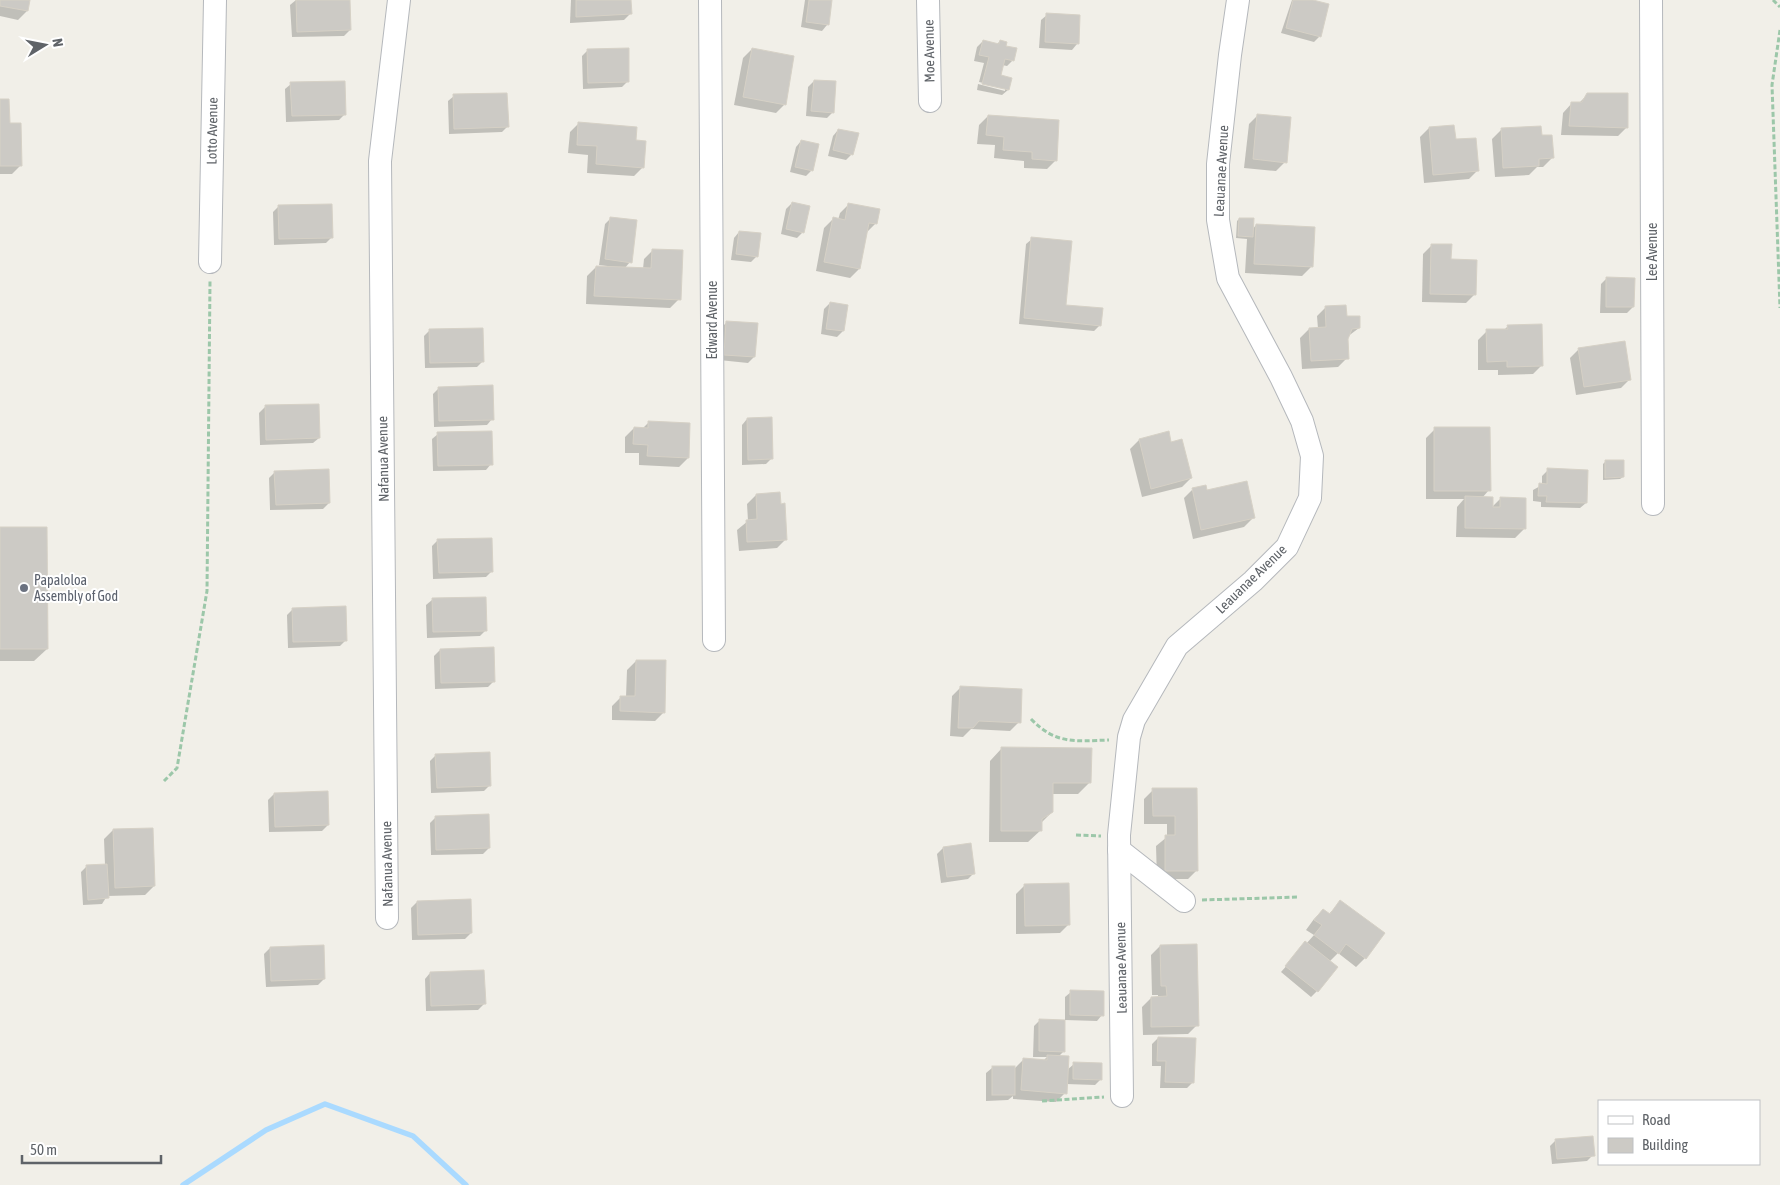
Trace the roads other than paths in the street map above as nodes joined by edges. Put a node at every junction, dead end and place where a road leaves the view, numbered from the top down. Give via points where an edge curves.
1 (215, 0) edge
2 (399, 0) edge
3 (710, 0) edge
4 (928, 0) edge
5 (1238, 0) edge
6 (1651, 0) edge
7 (930, 101) dead end
8 (210, 262) road end
9 (1653, 504) dead end
10 (714, 640) dead end
11 (1119, 850) junction
12 (1184, 900) road end
13 (387, 918) dead end
14 (1122, 1096) road end

1 - 8 street, Lotto Avenue
2 - 13 street, Nafanua Avenue via 380,160
3 - 10 street, Edward Avenue
4 - 7 street, Moe Avenue
5 - 11 street, Leauanae Avenue via 1218,164 1218,220 1228,278 1302,421 1312,456 1310,498 1287,547 1253,581 1177,646 1134,720 1129,737
6 - 9 street, Lee Avenue
11 - 12 street
11 - 14 street, Leauanae Avenue

